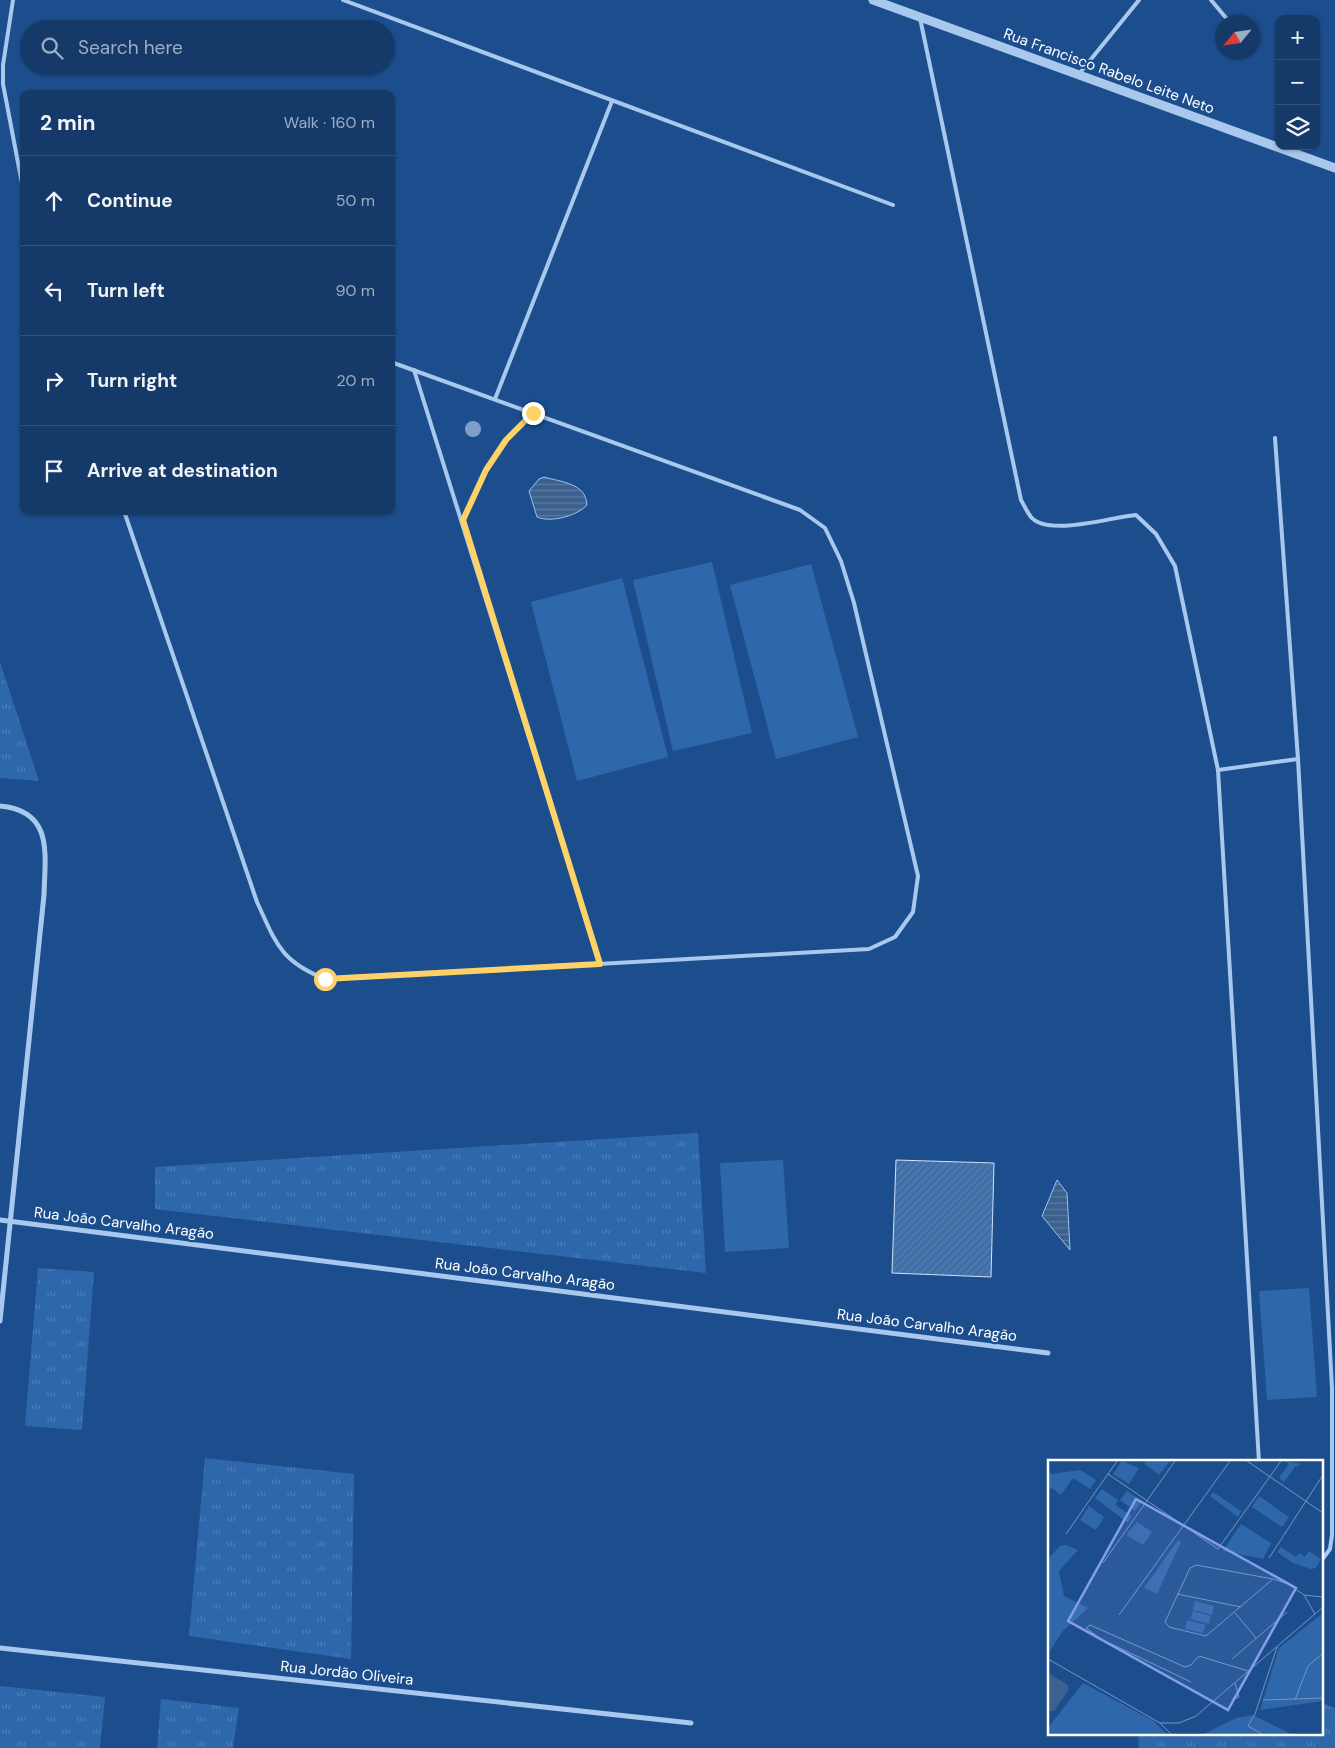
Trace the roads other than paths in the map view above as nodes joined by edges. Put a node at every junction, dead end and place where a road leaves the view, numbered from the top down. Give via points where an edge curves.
1 (13, 0) edge
2 (343, 0) edge
3 (873, 0) edge
4 (1140, 0) edge
5 (1211, 0) edge
6 (1223, 15) edge
7 (920, 18) junction
8 (1078, 75) junction
9 (612, 101) junction
10 (1335, 168) edge
11 (20, 172) edge
12 (893, 205) dead end
13 (395, 363) edge
14 (414, 370) junction
15 (495, 399) junction
16 (533, 413) junction
17 (1275, 438) dead end
18 (125, 515) edge
19 (463, 520) junction
20 (1298, 759) junction
21 (1218, 770) junction
22 (0, 806) edge
23 (600, 964) junction
24 (0, 1220) edge
25 (9, 1221) junction
26 (0, 1321) edge
27 (1048, 1353) dead end
28 (1259, 1460) edge
29 (1322, 1560) edge
30 (0, 1648) edge
31 (691, 1724) dead end

1 - 11 lane via 3,65
2 - 9 lane
3 - 7 street, Rua Francisco Rabelo Leite Neto
4 - 8 lane
5 - 6 lane
7 - 8 street, Rua Francisco Rabelo Leite Neto
7 - 21 lane via 1021,500 1031,517 1041,524 1062,526 1136,515 1156,534 1175,566
8 - 10 street, Rua Francisco Rabelo Leite Neto
9 - 12 lane
9 - 15 lane
13 - 14 lane
14 - 15 lane
14 - 19 lane
15 - 16 lane
16 - 19 lane via 506,440 486,470
16 - 23 lane via 800,510 825,528 841,561 854,603 918,876 913,912 896,937 869,949
17 - 20 lane
18 - 23 lane via 257,902 276,945 301,969 325,979
19 - 23 lane
20 - 21 lane
20 - 29 lane via 1332,1388 1332,1535 1330,1549
21 - 28 lane
22 - 25 street via 30,815 42,830 46,844 44,895
24 - 25 street, Rua João Carvalho Aragão
25 - 26 street
25 - 27 street, Rua João Carvalho Aragão
30 - 31 street, Rua Jordão Oliveira

